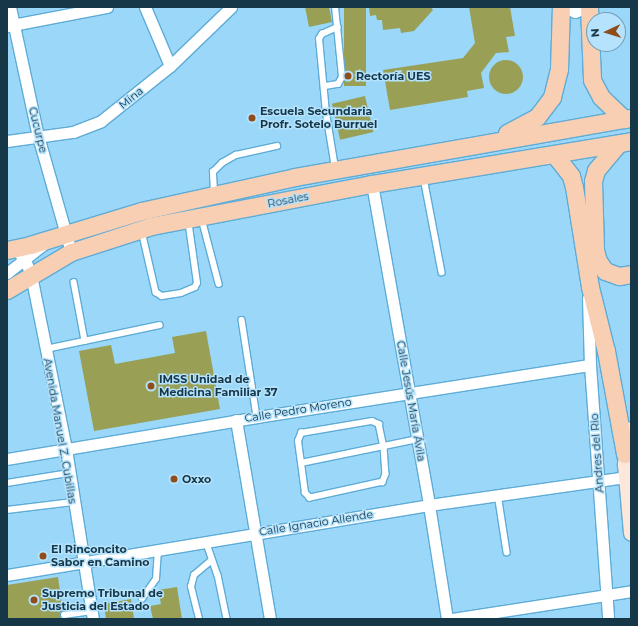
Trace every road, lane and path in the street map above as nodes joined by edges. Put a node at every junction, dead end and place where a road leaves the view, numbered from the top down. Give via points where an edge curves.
1 (10, 7) edge
2 (107, 7) edge
3 (145, 7) edge
4 (231, 7) edge
5 (335, 7) edge
6 (560, 7) edge
7 (564, 7) edge
8 (586, 7) edge
9 (590, 7) edge
10 (11, 26) edge
11 (338, 27) junction
12 (170, 66) junction
13 (325, 86) junction
14 (627, 118) edge
15 (38, 136) junction
16 (489, 141) junction
17 (7, 142) edge
18 (625, 142) edge
19 (277, 146) dead end
20 (554, 154) junction
21 (336, 170) junction
22 (423, 175) junction
23 (372, 184) junction
24 (214, 195) junction
25 (195, 218) junction
26 (141, 229) junction
27 (66, 234) junction
28 (70, 252) junction
29 (20, 258) edge
30 (442, 272) dead end
31 (7, 273) edge
32 (631, 274) edge
33 (74, 282) dead end
34 (219, 284) dead end
35 (590, 287) junction
36 (7, 290) edge
37 (242, 320) dead end
38 (160, 325) dead end
39 (85, 341) junction
40 (46, 349) junction
41 (590, 365) junction
42 (409, 392) junction
43 (257, 417) junction
44 (236, 420) junction
45 (631, 429) edge
46 (418, 439) junction
47 (384, 447) junction
48 (66, 449) junction
49 (625, 454) junction
50 (7, 459) edge
51 (300, 463) junction
52 (68, 473) junction
53 (625, 477) junction
54 (599, 479) junction
55 (7, 482) edge
56 (498, 494) junction
57 (73, 502) junction
58 (429, 505) junction
59 (7, 510) edge
60 (255, 533) junction
61 (631, 533) edge
62 (206, 541) junction
63 (158, 550) junction
64 (507, 552) dead end
65 (212, 560) junction
66 (83, 562) junction
67 (7, 575) edge
68 (631, 591) edge
69 (607, 595) junction
70 (142, 599) dead end
71 (64, 615) dead end
72 (93, 615) edge
73 (199, 619) edge
74 (227, 619) edge
75 (270, 619) edge
76 (447, 619) edge
77 (451, 619) edge
78 (608, 619) edge

1 - 10 street, Cucurpe
2 - 10 street
3 - 12 street
4 - 12 street, Mina
5 - 11 lane
6 - 16 main road via 559,69 552,97 537,117
7 - 8 street via 575,12
9 - 14 main road via 592,80 601,96
10 - 15 street, Cucurpe
11 - 13 lane via 322,34 319,39
11 - 13 lane via 341,81
12 - 15 street, Mina via 102,121 73,132
13 - 21 lane via 326,113
14 - 16 main road, Rosales
15 - 17 street, Mina
15 - 27 street, Cucurpe
16 - 21 main road, Rosales
18 - 20 main road, Rosales
18 - 32 main road via 596,170 593,181 595,250 598,261 605,271 619,276
19 - 24 lane via 236,155 222,163 213,172
20 - 22 main road, Rosales
20 - 35 main road via 571,176 574,187
21 - 24 main road, Rosales
22 - 23 main road, Rosales
22 - 30 lane
23 - 25 main road, Rosales
23 - 42 street, Calle Jesús María Ávila
24 - 27 main road, Rosales via 140,211
25 - 26 main road, Rosales
25 - 26 lane via 197,283 195,287 181,293 162,296 156,292
25 - 34 lane
26 - 28 main road, Rosales
27 - 28 street, Cucurpe
27 - 29 main road, Rosales via 49,240
28 - 29 main road, Rosales
29 - 31 street
29 - 36 main road, Rosales
29 - 40 street, Avenida Manuel Z. Cubillas
33 - 39 lane
35 - 41 street, Andres del Rio
35 - 49 main road via 608,358
37 - 43 lane
38 - 39 lane
39 - 40 lane
40 - 48 street, Avenida Manuel Z. Cubillas
41 - 42 street, Calle Pedro Moreno
41 - 54 street, Andres del Rio
42 - 43 street, Calle Pedro Moreno
42 - 46 street, Calle Jesús María Ávila
43 - 44 street, Calle Pedro Moreno
44 - 48 street, Calle Pedro Moreno
44 - 60 street
45 - 49 main road
46 - 47 lane
46 - 58 street, Calle Jesús María Ávila
47 - 51 lane
47 - 51 lane via 378,424 372,421 301,433 298,442
47 - 51 lane via 386,474 383,482 316,498 310,498 305,493
48 - 50 street, Calle Pedro Moreno
48 - 52 street, Avenida Manuel Z. Cubillas
49 - 53 main road
52 - 55 lane
52 - 57 street, Avenida Manuel Z. Cubillas
53 - 54 street, Calle Ignacio Allende
53 - 61 main road
54 - 56 street, Calle Ignacio Allende
54 - 69 street, Andres del Rio
56 - 58 street, Calle Ignacio Allende
56 - 64 lane
57 - 59 lane
57 - 66 street, Avenida Manuel Z. Cubillas
58 - 60 street, Calle Ignacio Allende
58 - 76 street, Calle Jesús María Ávila
60 - 62 street, Calle Ignacio Allende
60 - 75 street
62 - 63 street, Calle Ignacio Allende
62 - 65 lane
63 - 66 street, Calle Ignacio Allende
63 - 70 lane via 156,579
65 - 73 lane via 194,575 191,587
65 - 74 lane via 218,575
66 - 67 street, Calle Ignacio Allende
66 - 72 street, Avenida Manuel Z. Cubillas
68 - 69 street
69 - 77 street
69 - 78 street, Andres del Rio
71 - 72 lane

